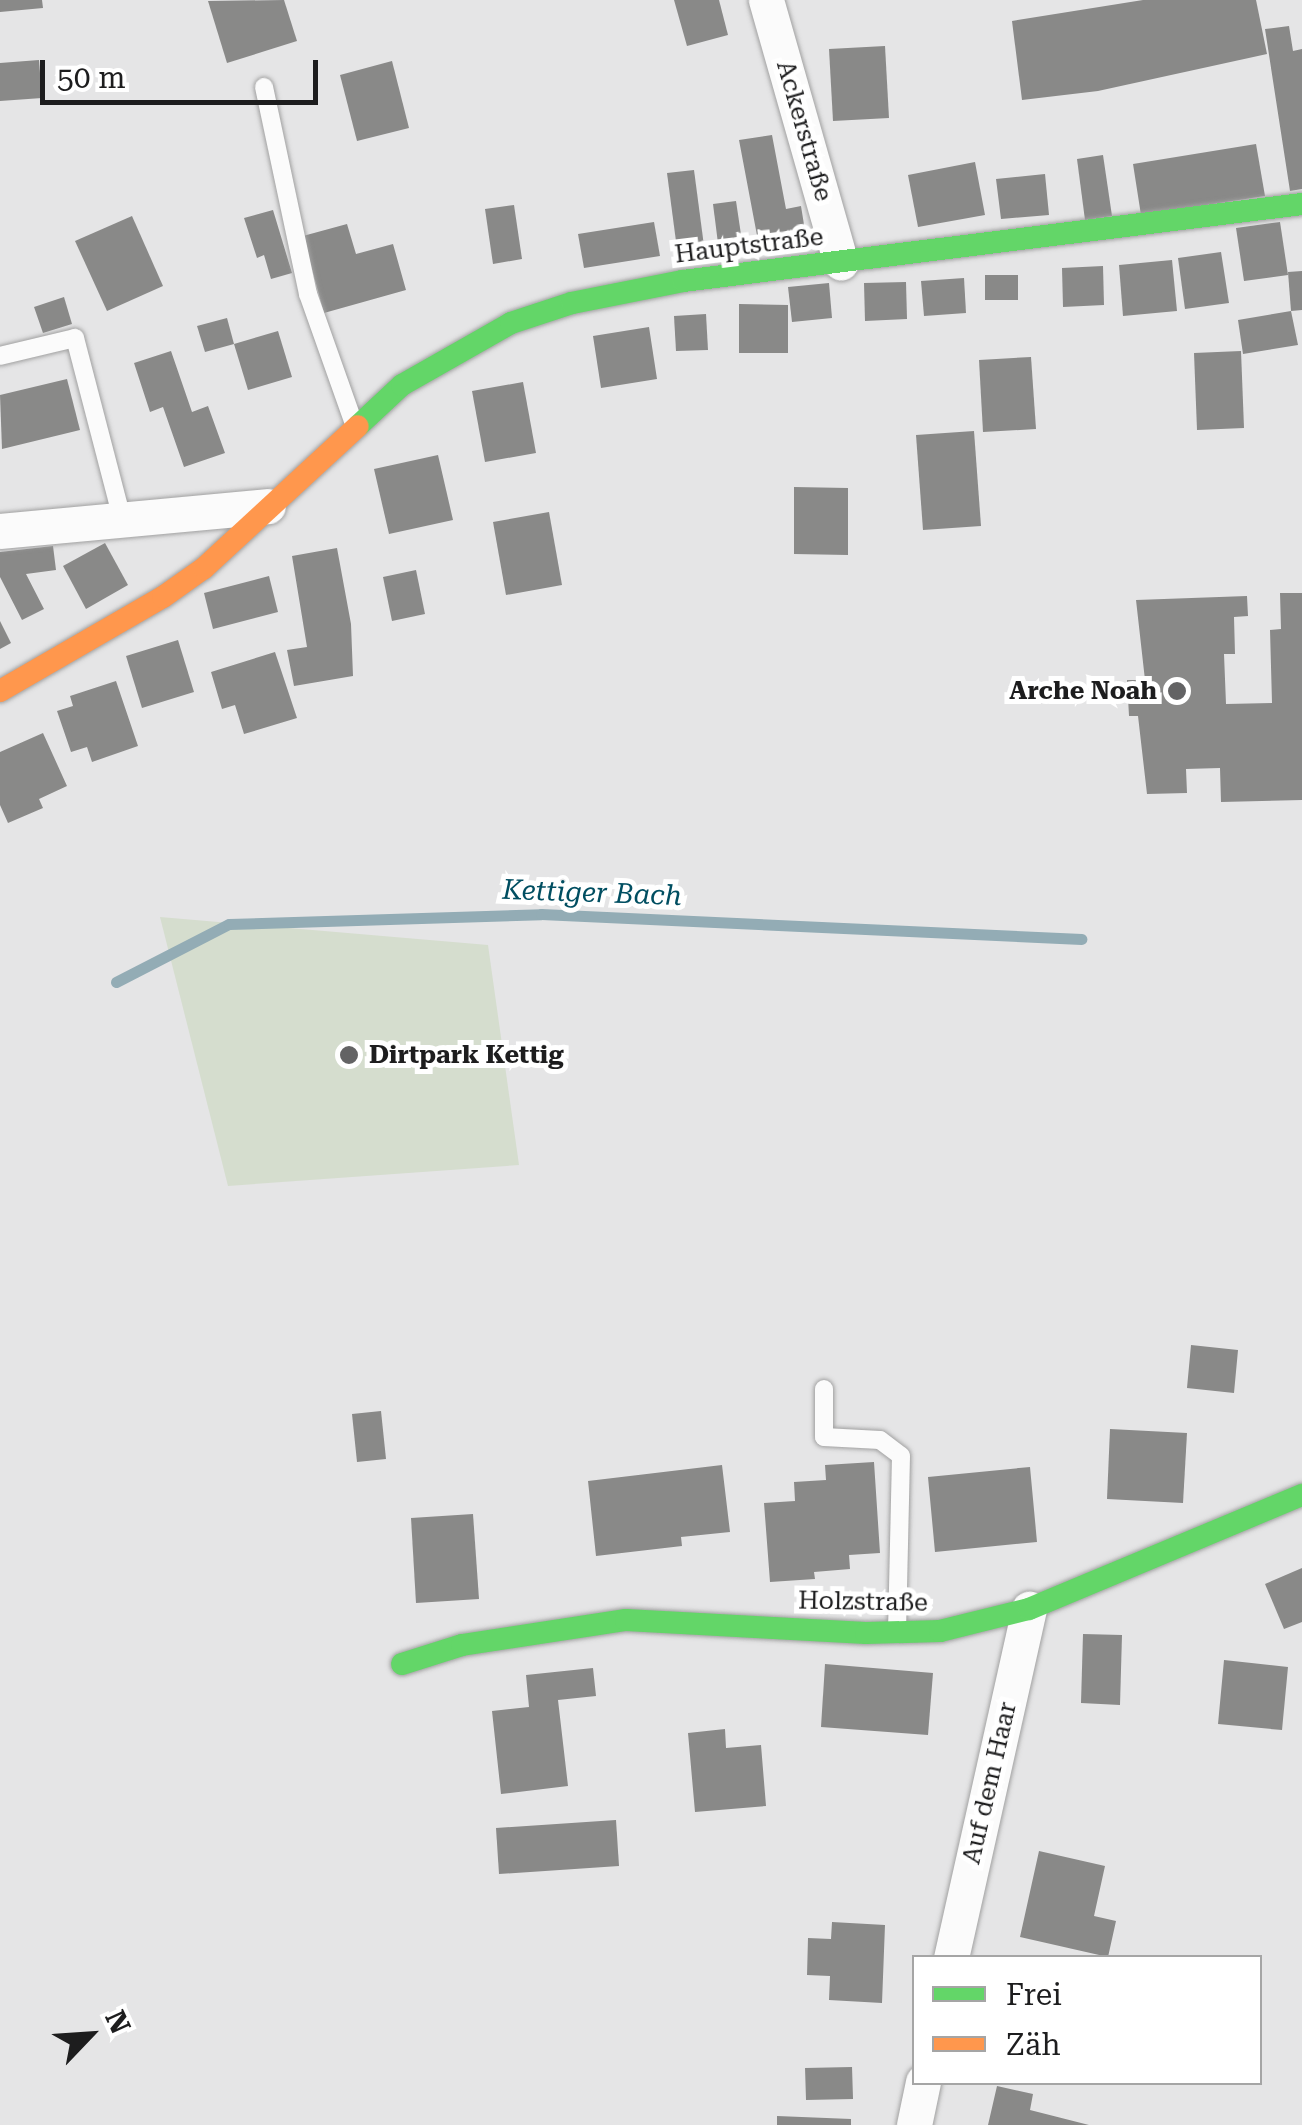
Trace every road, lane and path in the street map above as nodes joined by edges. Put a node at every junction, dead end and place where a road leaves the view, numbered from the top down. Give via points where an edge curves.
1 (766, 0) edge
2 (264, 88) dead end
3 (1302, 204) edge
4 (841, 262) junction
5 (0, 356) edge
6 (354, 425) junction
7 (268, 506) junction
8 (122, 519) junction
9 (0, 531) edge
10 (0, 690) edge
11 (824, 1389) dead end
12 (1302, 1495) edge
13 (1029, 1609) junction
14 (897, 1634) junction
15 (402, 1664) dead end
16 (953, 1955) edge
17 (923, 2085) edge
18 (914, 2125) edge

1 - 4 street, Ackerstraße
2 - 6 lane via 308,294
3 - 4 street, Hauptstraße
4 - 6 street, Hauptstraße via 628,290 542,313 452,354
5 - 8 lane via 75,338
6 - 7 street, Hauptstraße
7 - 8 street
7 - 10 street, Hauptstraße via 164,597
8 - 9 street
11 - 14 lane via 824,1437 880,1440 900,1456
12 - 13 street, Holzstraße
13 - 14 street, Holzstraße via 940,1631
13 - 16 street, Auf dem Haar
14 - 15 street, Holzstraße via 626,1620 462,1646
17 - 18 street

